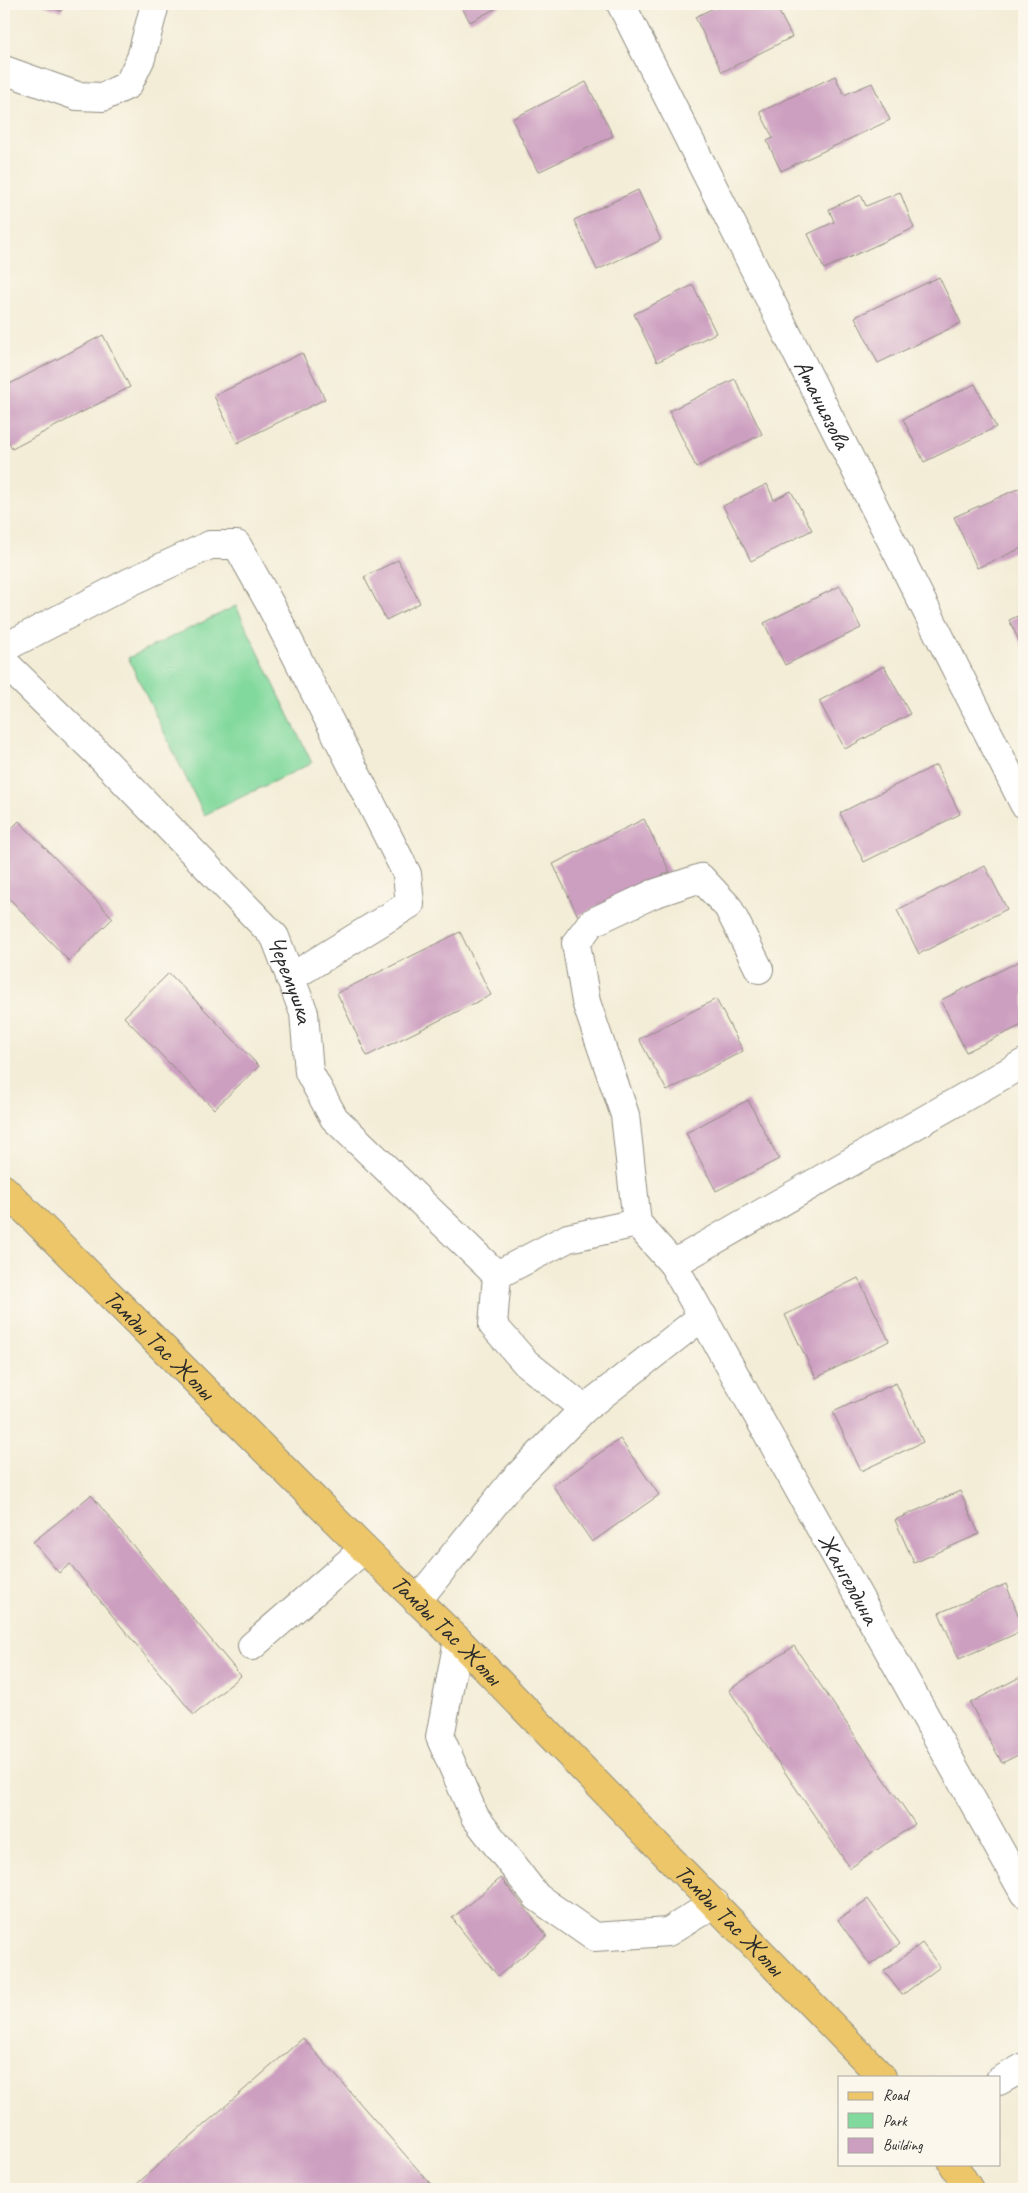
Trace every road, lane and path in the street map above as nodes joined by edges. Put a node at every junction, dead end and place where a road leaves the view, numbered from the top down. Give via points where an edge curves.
1 (155, 4) edge
2 (621, 4) edge
3 (4, 70) edge
4 (4, 648) edge
5 (4, 662) edge
6 (1024, 804) edge
7 (759, 969) dead end
8 (290, 978) junction
9 (1024, 1063) edge
10 (4, 1189) edge
11 (637, 1224) junction
12 (673, 1264) junction
13 (497, 1276) junction
14 (703, 1316) junction
15 (584, 1408) junction
16 (364, 1549) junction
17 (417, 1601) junction
18 (458, 1640) junction
19 (252, 1646) dead end
20 (1024, 1893) edge
21 (715, 1903) junction
22 (1024, 2067) edge
23 (881, 2076) edge
24 (1000, 2080) edge
25 (954, 2166) edge
26 (969, 2189) edge

1 - 3 street via 141,58 128,85 103,97 77,96
2 - 6 street, Атаниязова
4 - 8 street via 130,582 210,545 237,545 407,874 410,904
5 - 8 street, Черемушка via 98,754 274,937
7 - 11 street via 728,907 701,878 653,894 592,923 576,943 586,1002 625,1115
8 - 13 street, Черемушка via 304,1013 309,1072 334,1118
9 - 12 street
10 - 16 main road, Тамды Тас Жолы
11 - 12 street, Жангелдина
11 - 13 street via 568,1238
12 - 14 street, Жангелдина
13 - 15 street via 494,1325 526,1363
14 - 15 street
14 - 20 street, Жангелдина
15 - 17 street via 512,1483
16 - 17 main road, Тамды Тас Жолы
16 - 19 street
17 - 18 main road, Тамды Тас Жолы
18 - 21 main road, Тамды Тас Жолы
18 - 21 street via 440,1737 475,1816 538,1897 594,1937 668,1932
21 - 23 main road, Тамды Тас Жолы
22 - 24 street
25 - 26 main road

